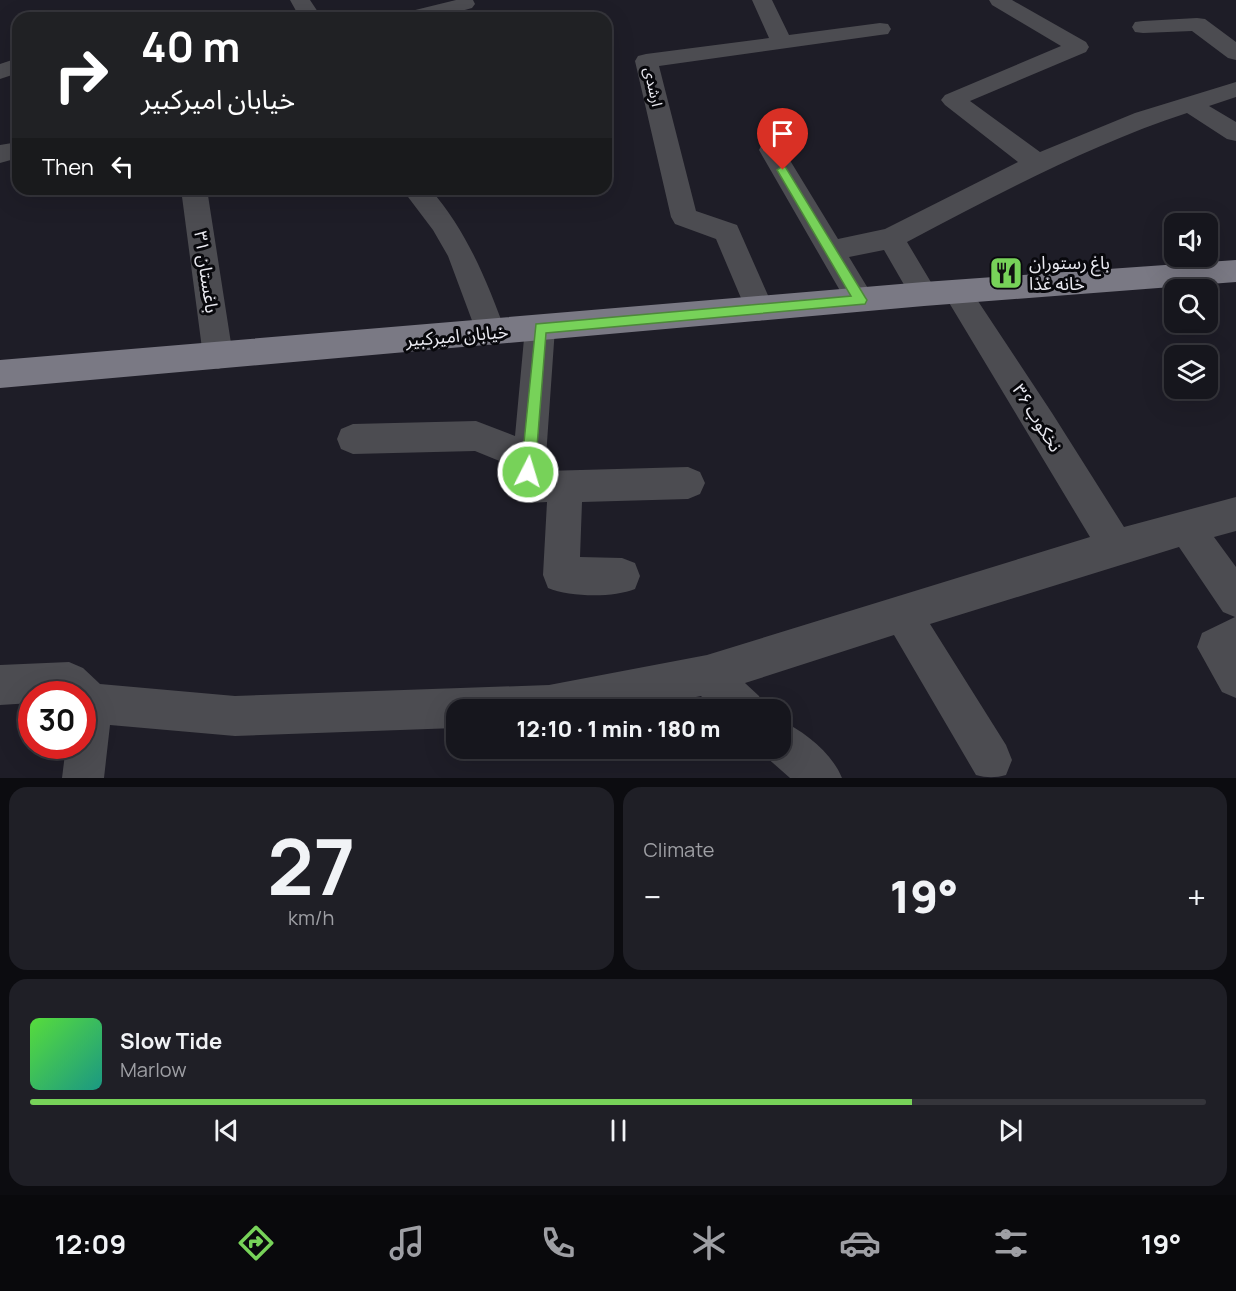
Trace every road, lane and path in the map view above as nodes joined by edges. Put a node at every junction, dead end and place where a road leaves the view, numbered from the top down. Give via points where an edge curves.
1 (762, 0) edge
2 (999, 1) edge
3 (465, 4) dead end
4 (434, 12) edge
5 (1143, 27) dead end
6 (880, 29) dead end
7 (782, 42) junction
8 (1236, 53) edge
9 (1236, 89) edge
10 (1188, 104) junction
11 (1236, 133) edge
12 (771, 150) dead end
13 (1037, 163) junction
14 (195, 195) edge
15 (426, 195) edge
16 (891, 238) junction
17 (831, 251) junction
18 (1236, 271) edge
19 (956, 291) junction
20 (924, 294) junction
21 (860, 300) junction
22 (759, 309) junction
23 (540, 328) junction
24 (491, 333) junction
25 (218, 356) junction
26 (0, 374) edge
27 (353, 439) dead end
28 (528, 472) junction
29 (688, 483) dead end
30 (565, 486) junction
31 (1236, 514) edge
32 (1187, 528) junction
33 (1116, 547) junction
34 (622, 576) dead end
35 (1236, 599) edge
36 (903, 614) junction
37 (1236, 636) edge
38 (707, 675) junction
39 (1236, 678) edge
40 (18, 684) edge
41 (0, 685) edge
42 (733, 699) edge
43 (96, 703) edge
44 (791, 751) edge
45 (85, 759) edge
46 (991, 760) dead end
47 (83, 778) edge
48 (820, 778) edge

1 - 7 street
2 - 13 street via 1078,47 953,100
3 - 4 street
5 - 8 street via 1197,24
6 - 7 street, ارشدی
7 - 22 street, ارشدی via 646,61 684,217 726,232
9 - 10 street
10 - 11 street
10 - 13 street
12 - 17 street
13 - 16 street
14 - 25 street, باغستان ۳۱
15 - 24 street via 461,252
16 - 17 street
16 - 20 street
17 - 21 street
18 - 19 main road, خیابان امیرکبیر
19 - 20 main road, خیابان امیرکبیر
19 - 33 street, نخکوب ۳۶
20 - 21 main road, خیابان امیرکبیر
21 - 22 main road, خیابان امیرکبیر
22 - 23 main road, خیابان امیرکبیر
23 - 24 main road, خیابان امیرکبیر
23 - 28 street
24 - 25 main road, خیابان امیرکبیر
25 - 26 main road, خیابان امیرکبیر
27 - 28 street via 476,436
28 - 30 street
29 - 30 street
30 - 34 street via 561,575
31 - 32 street
32 - 33 street
32 - 35 street
33 - 36 street
36 - 38 street
36 - 46 street
37 - 39 street via 1216,647
38 - 42 street
38 - 43 street via 549,705 235,716
40 - 41 street
44 - 48 street
45 - 47 street

